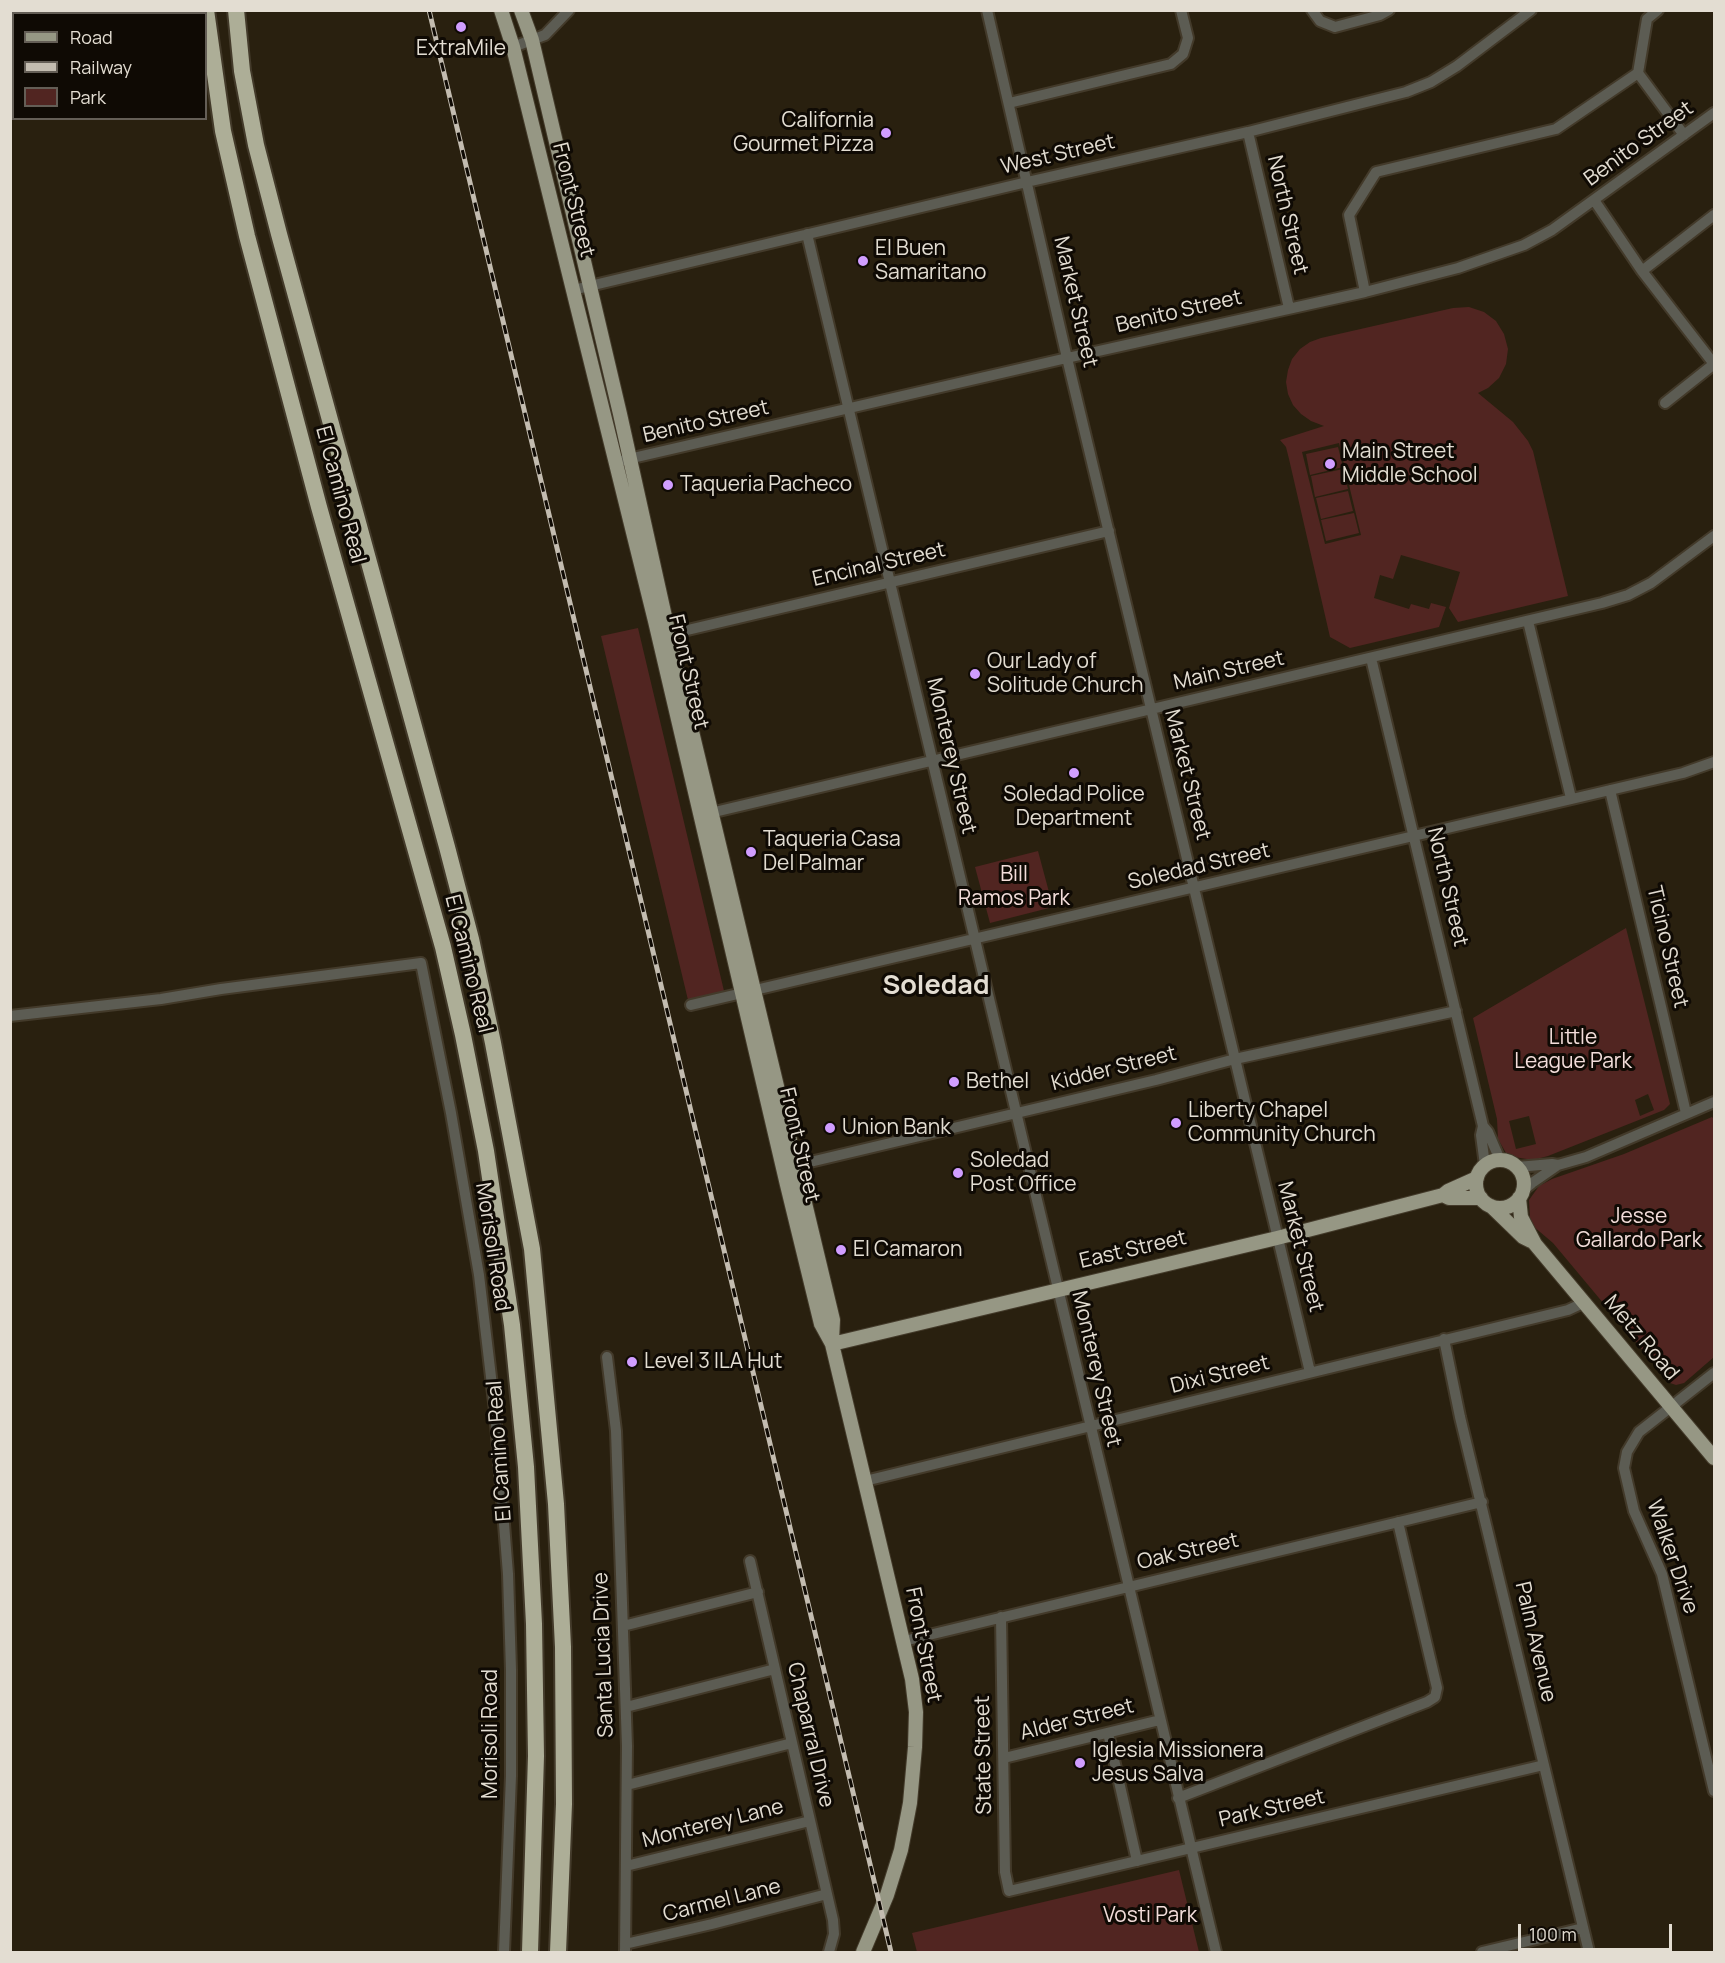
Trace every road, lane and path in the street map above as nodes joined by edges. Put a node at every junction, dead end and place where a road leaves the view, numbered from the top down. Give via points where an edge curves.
1 (236, 10) edge
2 (501, 10) edge
3 (521, 10) edge
4 (569, 10) edge
5 (987, 10) edge
6 (1181, 10) edge
7 (1312, 10) edge
8 (1389, 10) edge
9 (1531, 10) edge
10 (1658, 10) edge
11 (207, 17) edge
12 (532, 40) junction
13 (513, 47) junction
14 (1638, 73) junction
15 (1009, 103) junction
16 (1714, 113) edge
17 (1248, 132) junction
18 (1684, 135) junction
19 (1027, 182) junction
20 (1594, 200) junction
21 (1714, 215) edge
22 (807, 234) junction
23 (1642, 271) junction
24 (590, 286) junction
25 (573, 290) junction
26 (1365, 292) junction
27 (1288, 308) junction
28 (1067, 358) junction
29 (1714, 364) edge
30 (1665, 403) dead end
31 (849, 410) junction
32 (629, 459) junction
33 (615, 463) junction
34 (1109, 531) junction
35 (1714, 536) edge
36 (890, 583) junction
37 (1528, 621) junction
38 (664, 636) junction
39 (1371, 658) junction
40 (1151, 709) junction
41 (932, 762) junction
42 (1714, 762) edge
43 (1610, 790) junction
44 (1570, 798) junction
45 (706, 814) junction
46 (1414, 835) junction
47 (1195, 889) junction
48 (974, 940) junction
49 (748, 992) junction
50 (691, 1005) dead end
51 (1456, 1011) junction
52 (10, 1016) edge
53 (1235, 1059) junction
54 (1714, 1102) edge
55 (1014, 1113) junction
56 (1686, 1113) junction
57 (1483, 1126) junction
58 (1500, 1160) junction
59 (1485, 1165) junction
60 (1558, 1165) junction
61 (789, 1167) junction
62 (1517, 1167) junction
63 (1477, 1178) junction
64 (1521, 1195) junction
65 (1443, 1196) junction
66 (1486, 1202) junction
67 (1277, 1238) junction
68 (1535, 1244) junction
69 (1058, 1289) junction
70 (1584, 1303) junction
71 (1444, 1339) junction
72 (832, 1344) junction
73 (607, 1357) dead end
74 (1310, 1372) junction
75 (1714, 1373) edge
76 (1671, 1406) junction
77 (1090, 1428) junction
78 (1714, 1458) edge
79 (865, 1481) junction
80 (1482, 1502) junction
81 (1398, 1522) junction
82 (750, 1561) dead end
83 (1127, 1586) junction
84 (758, 1592) junction
85 (1001, 1617) junction
86 (623, 1626) junction
87 (904, 1641) junction
88 (775, 1669) junction
89 (626, 1707) junction
90 (1160, 1720) junction
91 (1108, 1733) junction
92 (792, 1743) junction
93 (1004, 1758) junction
94 (1544, 1765) junction
95 (627, 1785) junction
96 (1714, 1791) edge
97 (1178, 1798) junction
98 (810, 1821) junction
99 (1191, 1848) junction
100 (1137, 1861) junction
101 (626, 1866) junction
102 (1009, 1891) joint
103 (827, 1894) junction
104 (1583, 1928) junction
105 (625, 1948) edge
106 (504, 1953) edge
107 (530, 1953) edge
108 (558, 1953) edge
109 (830, 1953) edge
110 (863, 1953) edge
111 (1215, 1953) edge
112 (1482, 1953) edge
113 (1589, 1953) edge

1 - 108 highway, El Camino Real via 242,71 256,145 471,939 532,1249 556,1504 563,1647 564,1804
2 - 13 main road, Front Street
3 - 12 main road, Front Street
4 - 12 street via 545,35
5 - 15 street, Market Street
6 - 15 street via 1188,38 1183,54 1171,64
7 - 8 street via 1320,21 1335,27
9 - 17 street, West Street via 1431,82 1406,92
10 - 14 street via 1647,18
11 - 107 highway, El Camino Real via 223,131 247,236 442,947 490,1174 512,1325 526,1467 536,1734
12 - 13 street
12 - 24 main road, Front Street
13 - 25 main road, Front Street
14 - 18 street
14 - 26 street via 1556,129 1376,172 1349,215
15 - 19 street, Market Street
16 - 18 street, Benito Street
17 - 19 street, West Street
17 - 27 street, North Street
18 - 20 street, Benito Street
19 - 22 street, West Street
19 - 28 street, Market Street
20 - 23 street
20 - 26 street, Benito Street via 1524,245 1458,268
21 - 23 street
22 - 24 street, West Street
22 - 31 street, Monterey Street
23 - 29 street
24 - 25 street, West Street
24 - 32 main road, Front Street
25 - 33 main road, Front Street
26 - 27 street, Benito Street
27 - 28 street, Benito Street
28 - 31 street, Benito Street
28 - 34 street, Market Street
29 - 30 street
31 - 32 street, Benito Street
31 - 36 street, Monterey Street
32 - 33 street, Benito Street
32 - 38 main road, Front Street
33 - 38 main road, Front Street
34 - 36 street, Encinal Street
34 - 40 street, Market Street
35 - 37 street, Main Street via 1673,569 1628,595
36 - 38 street, Encinal Street
36 - 41 street, Monterey Street
37 - 39 street, Main Street
37 - 44 street
38 - 45 main road, Front Street
39 - 40 street, Main Street
39 - 46 street, North Street
40 - 41 street, Main Street
40 - 47 street, Market Street
41 - 45 street, Main Street
41 - 48 street, Monterey Street
42 - 43 street, Soledad Street
43 - 44 street, Soledad Street
43 - 56 street, Ticino Street
44 - 46 street, Soledad Street
45 - 49 main road, Front Street
46 - 47 street, Soledad Street
46 - 51 street, North Street
47 - 48 street, Soledad Street
47 - 53 street, Market Street
48 - 49 street, Soledad Street
48 - 55 street, Monterey Street
49 - 50 street, Soledad Street
49 - 61 main road, Front Street
51 - 53 street, Kidder Street
51 - 57 street, North Street
52 - 106 street, Morisoli Road via 421,963 478,1275 495,1411 511,1670
53 - 55 street, Kidder Street
53 - 67 street, Market Street
54 - 56 street
55 - 61 street, Kidder Street
55 - 69 street, Monterey Street
56 - 60 street via 1586,1157
57 - 58 street, North Street
57 - 59 street, North Street
58 - 59 main road
58 - 62 main road
59 - 63 main road
60 - 62 street
60 - 64 street
61 - 72 main road, Front Street via 833,1320
62 - 64 main road via 1523,1179
63 - 65 main road, East Street
63 - 66 main road via 1476,1189
64 - 66 main road via 1509,1205 1498,1207
64 - 68 main road, Metz Road via 1521,1217
65 - 66 main road, East Street
65 - 67 main road, East Street
66 - 68 main road, Metz Road
67 - 69 main road, East Street
67 - 74 street, Market Street
68 - 70 main road, Metz Road
69 - 72 main road, East Street
69 - 77 street, Monterey Street
70 - 71 street, Dixi Street
70 - 76 main road, Metz Road
71 - 74 street, Dixi Street
71 - 80 street, Palm Avenue
72 - 79 main road, Front Street
73 - 86 street, Santa Lucia Drive via 616,1431
74 - 77 street, Dixi Street
75 - 76 street, Walker Drive
76 - 78 main road, Metz Road
76 - 96 street, Walker Drive via 1634,1438 1625,1460 1625,1476 1634,1511 1662,1574
77 - 79 street, Dixi Street
77 - 83 street, Monterey Street
79 - 87 main road, Front Street
80 - 81 street, Oak Street
80 - 94 street, Palm Avenue
81 - 83 street, Oak Street
81 - 97 street via 1437,1688 1435,1697
82 - 84 street, Chaparral Drive
83 - 85 street, Oak Street
83 - 90 street, Monterey Street
84 - 86 street
84 - 88 street, Chaparral Drive
85 - 87 street, Oak Street
85 - 93 street, State Street
86 - 89 street, Santa Lucia Drive
87 - 110 main road, Front Street via 916,1712 910,1803 887,1895
88 - 89 street
88 - 92 street, Chaparral Drive
89 - 95 street, Santa Lucia Drive
90 - 91 street, Alder Street
90 - 97 street, Monterey Street
91 - 93 street, Alder Street
91 - 100 street
92 - 95 street
92 - 98 street, Chaparral Drive
93 - 102 street, State Street via 1005,1872
94 - 99 street, Park Street
94 - 104 street, Palm Avenue
95 - 101 street, Santa Lucia Drive
97 - 99 street, Monterey Street
98 - 101 street, Monterey Lane
98 - 103 street, Chaparral Drive
99 - 100 street, Park Street
99 - 111 street, Monterey Street
100 - 102 street, Park Street
101 - 105 street, Santa Lucia Drive
103 - 105 street, Carmel Lane
103 - 109 street, Chaparral Drive via 834,1934
104 - 112 street
104 - 113 street, Palm Avenue

